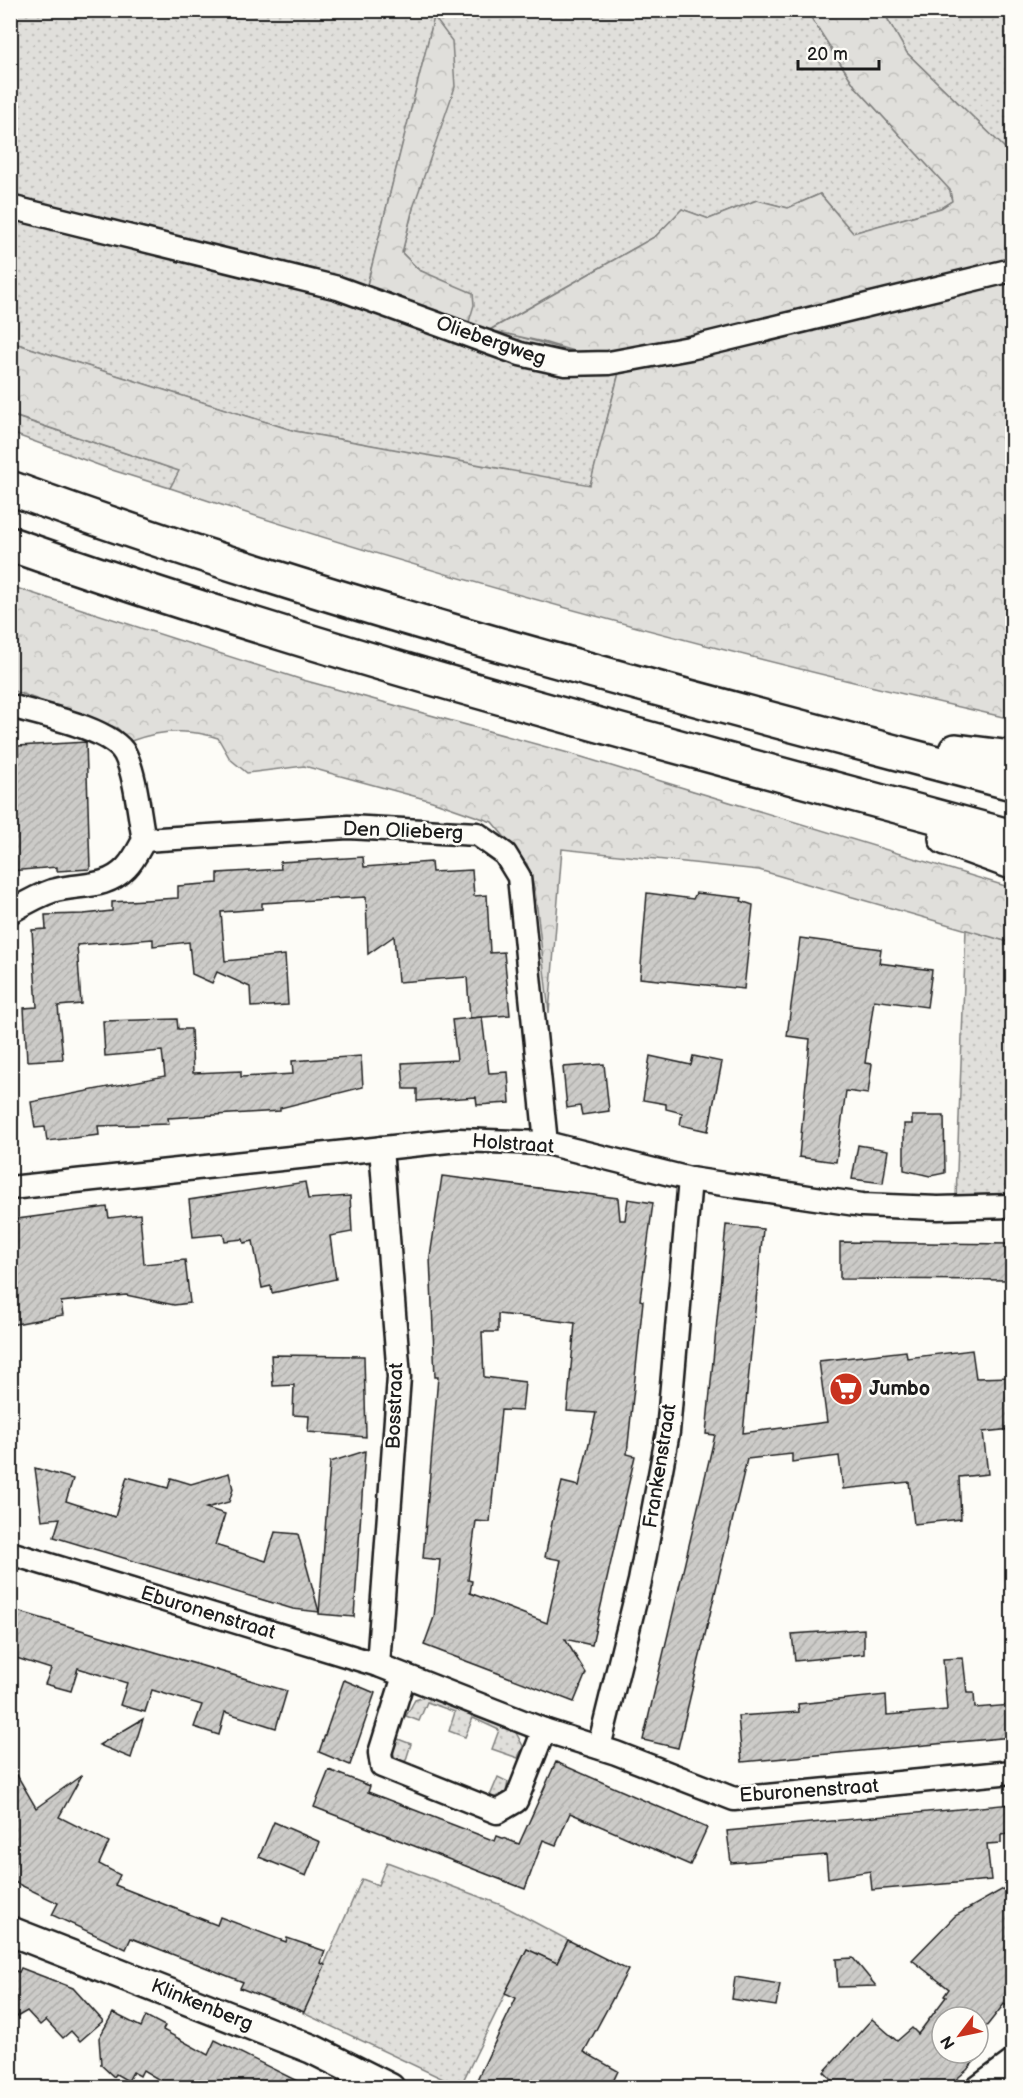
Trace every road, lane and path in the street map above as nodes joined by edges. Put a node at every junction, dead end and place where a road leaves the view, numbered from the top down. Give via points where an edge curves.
1 (10, 207) edge
2 (1012, 270) edge
3 (10, 488) edge
4 (10, 544) edge
5 (10, 706) edge
6 (844, 739) junction
7 (1012, 758) edge
8 (797, 779) junction
9 (1012, 783) edge
10 (1012, 837) edge
11 (144, 840) junction
12 (1012, 862) edge
13 (10, 912) edge
14 (546, 1143) junction
15 (381, 1148) junction
16 (690, 1179) junction
17 (10, 1188) edge
18 (1012, 1206) edge
19 (10, 1552) edge
20 (378, 1665) junction
21 (404, 1676) junction
22 (544, 1730) junction
23 (599, 1747) junction
24 (1012, 1772) edge
25 (10, 1931) edge
26 (1012, 2062) edge
27 (379, 2085) edge
28 (977, 2088) edge

1 - 2 street, Oliebergweg via 338,288 520,354 565,364 609,363 671,352
3 - 6 highway via 310,590 503,647
4 - 8 highway via 459,686
5 - 11 street via 98,733 117,744 129,765
6 - 7 highway
6 - 9 highway
8 - 10 highway
8 - 12 highway
11 - 13 street via 127,868 109,881 55,890
11 - 14 street, Den Olieberg via 348,827 477,834 505,854 519,877
14 - 15 street, Holstraat via 458,1140
14 - 16 street, Holstraat
15 - 17 street, Holstraat
15 - 20 street, Bosstraat via 399,1377
16 - 18 street, Holstraat via 862,1205
16 - 23 street, Frankenstraat via 668,1432 640,1581
19 - 20 street, Eburonenstraat
20 - 21 street, Eburonenstraat
21 - 22 street, Eburonenstraat
21 - 22 street via 380,1753 382,1766 497,1812 516,1800
22 - 23 street, Eburonenstraat
23 - 24 street, Eburonenstraat via 734,1799
25 - 27 street, Klinkenberg via 301,2044
26 - 28 street

